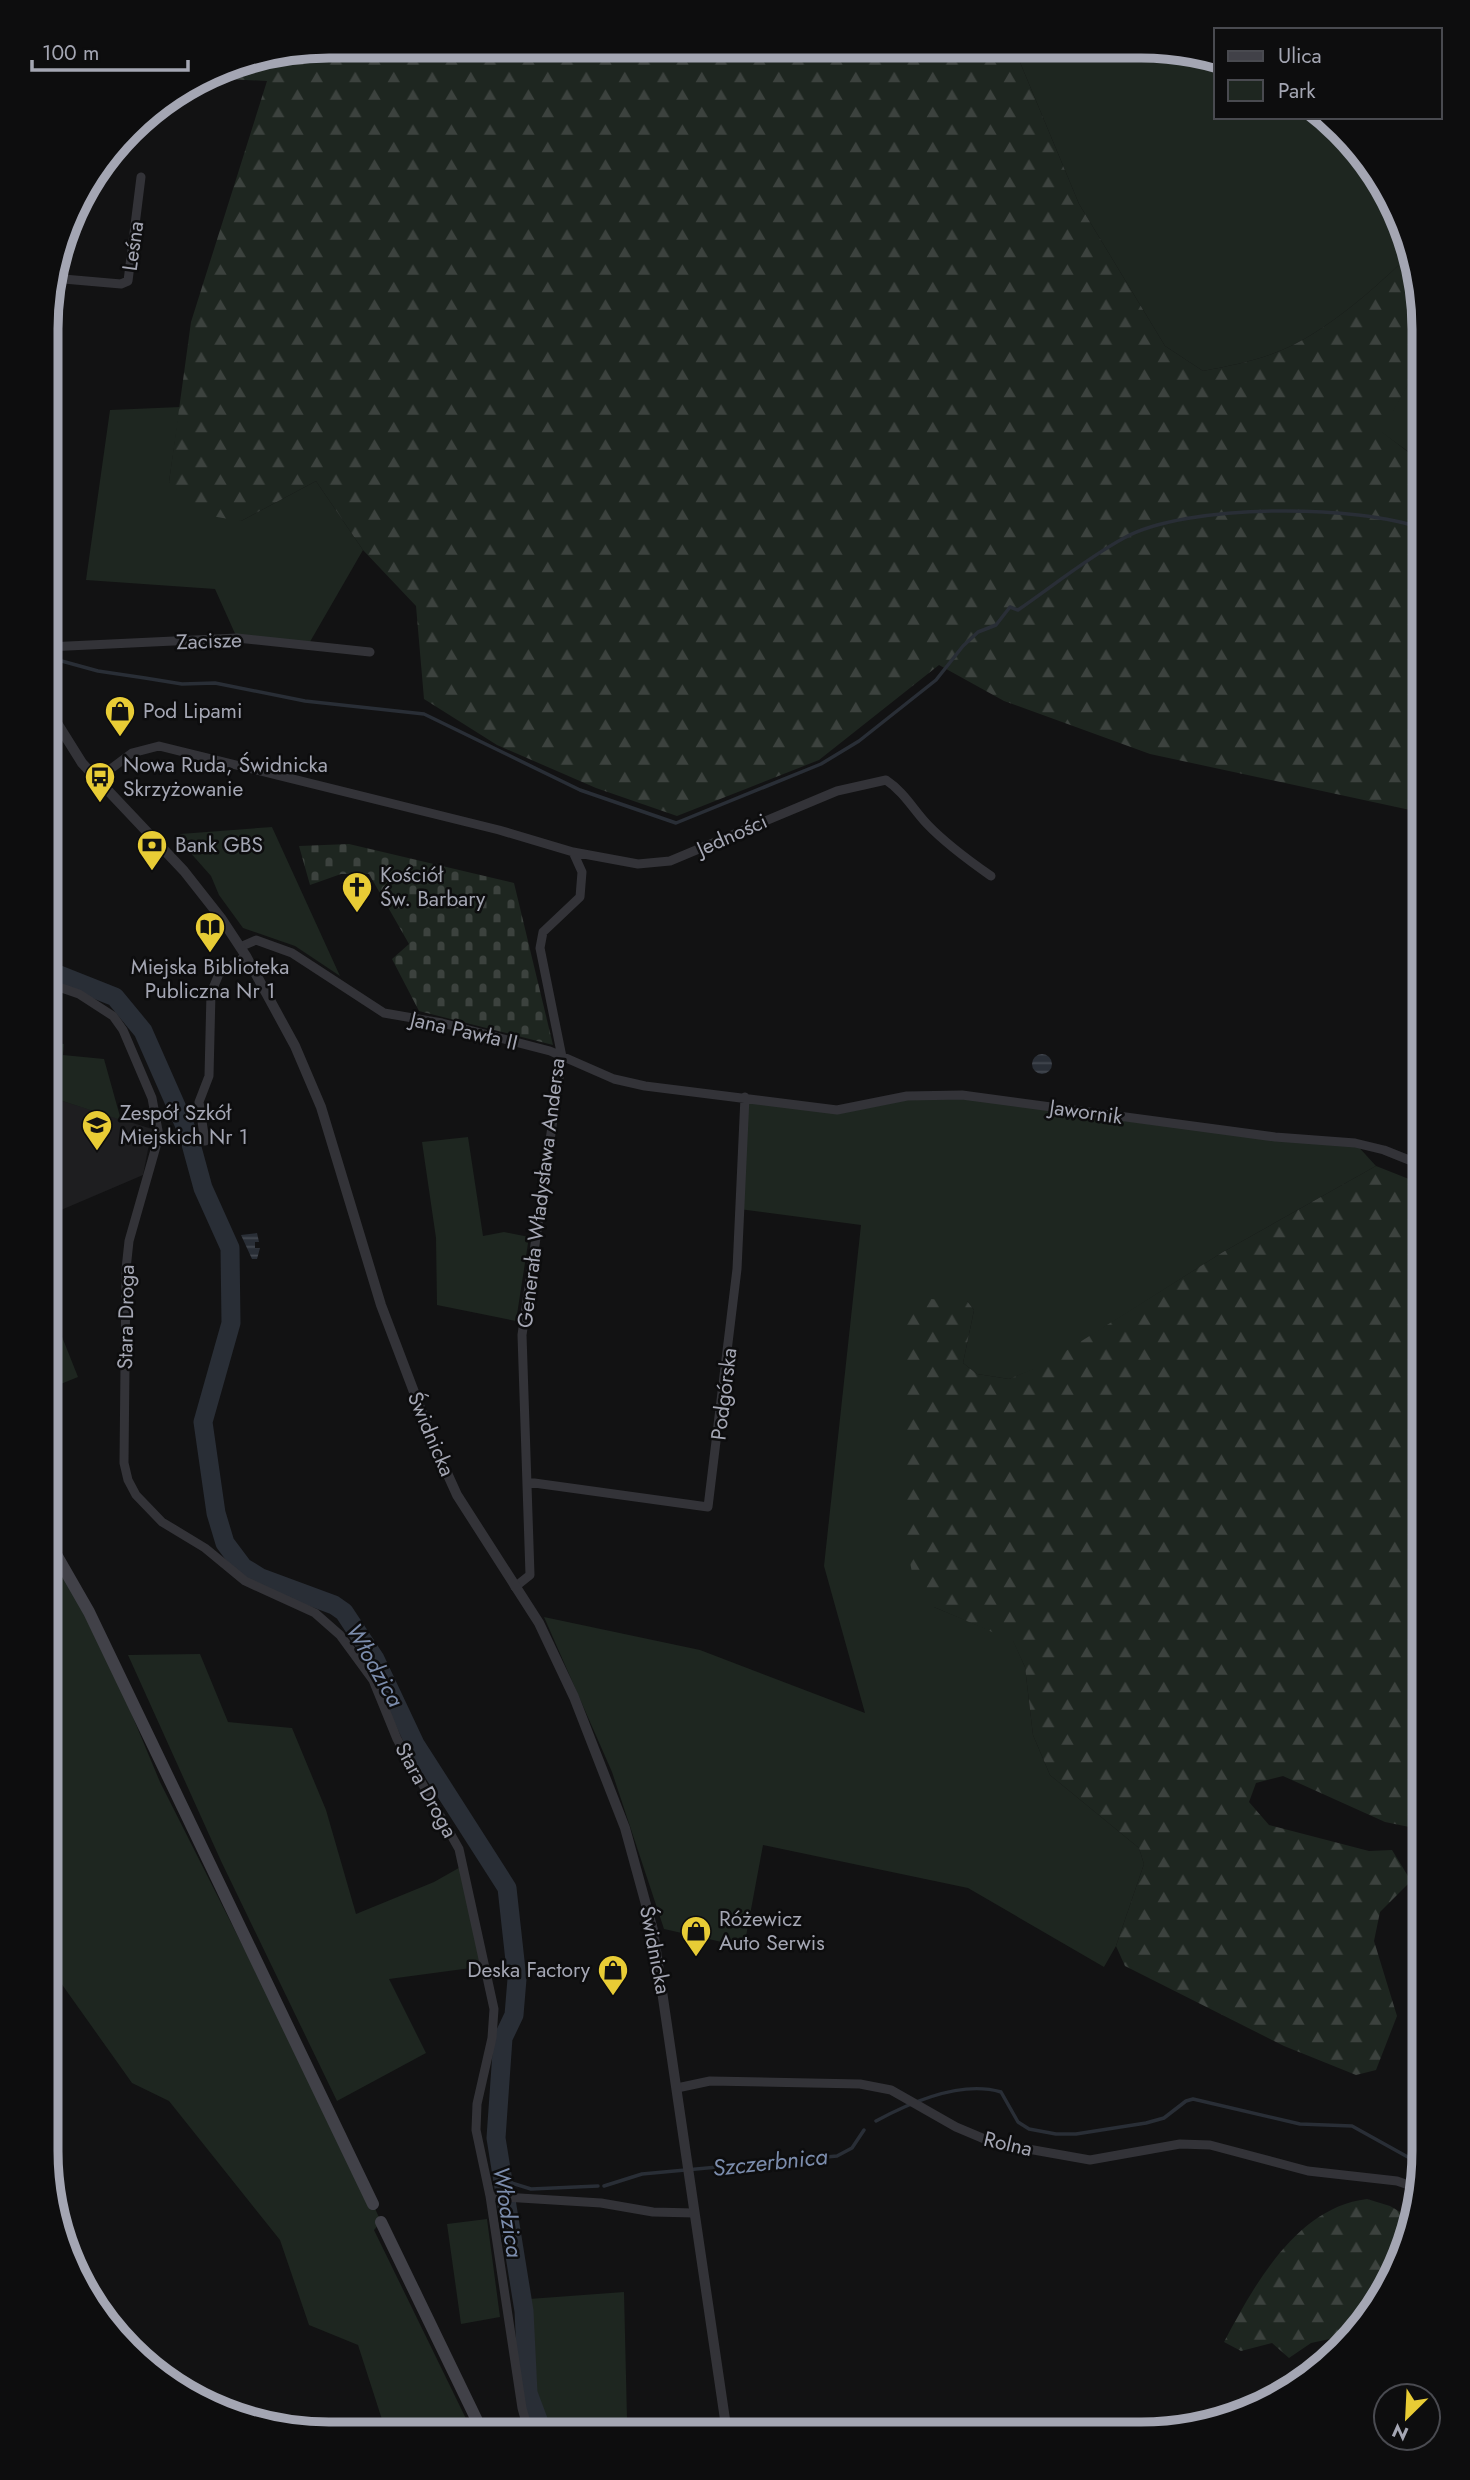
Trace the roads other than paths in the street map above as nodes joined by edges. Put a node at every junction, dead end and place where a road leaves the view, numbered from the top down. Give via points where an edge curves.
1 (141, 177) dead end
2 (62, 279) edge
3 (58, 647) edge
4 (370, 652) dead end
5 (58, 734) edge
6 (96, 780) junction
7 (573, 852) junction
8 (991, 876) dead end
9 (243, 951) junction
10 (58, 987) edge
11 (562, 1057) junction
12 (745, 1097) junction
13 (205, 1141) dead end
14 (1412, 1161) edge
15 (527, 1482) junction
16 (58, 1558) edge
17 (515, 1587) junction
18 (677, 2088) junction
19 (1410, 2186) edge
20 (493, 2196) junction
21 (373, 2204) dead end
22 (694, 2213) junction
23 (382, 2222) dead end
24 (478, 2422) edge
25 (527, 2422) edge
26 (725, 2422) edge

1 - 2 street, Leśna via 128,281
3 - 4 street, Zacisze via 237,638
5 - 6 street, Świdnicka
6 - 7 street via 132,753 159,746
6 - 9 street, Świdnicka via 184,871
7 - 8 street, Jedności via 638,864 670,862 837,790 886,780 955,850
7 - 11 street, Generała Władysława Andersa via 582,872 580,897 543,932 540,948
9 - 11 street, Jana Pawła II via 256,940 292,953 384,1013 442,1023
9 - 13 street via 219,975 211,993 209,1076 199,1102
9 - 17 street, Świdnicka via 295,1046 321,1107 381,1305 433,1442 457,1495
10 - 20 street, Stara Droga via 79,994 113,1016 152,1098 159,1127 126,1269 124,1463 128,1480 162,1521 245,1581 315,1613 340,1635 373,1680 403,1750 452,1834 464,1865 494,2009 476,2116
11 - 12 street, Jana Pawła II via 614,1079 645,1086
11 - 15 street, Generała Władysława Andersa via 522,1335
12 - 14 street, Jawornik via 836,1111 907,1096 962,1095 1275,1137 1355,1143
12 - 15 street, Podgórska via 737,1269 708,1507
15 - 17 street, Generała Władysława Andersa via 530,1574
16 - 21 main road via 89,1612
17 - 18 street, Świdnicka via 544,1632 574,1697 639,1872 653,1930
18 - 19 street, Rolna via 710,2081 860,2084 910,2098 994,2143 1104,2159 1193,2144 1230,2148 1308,2171
18 - 22 street, Świdnicka
20 - 22 street
20 - 25 street, Stara Droga via 508,2325
22 - 26 street, Świdnicka
23 - 24 main road

